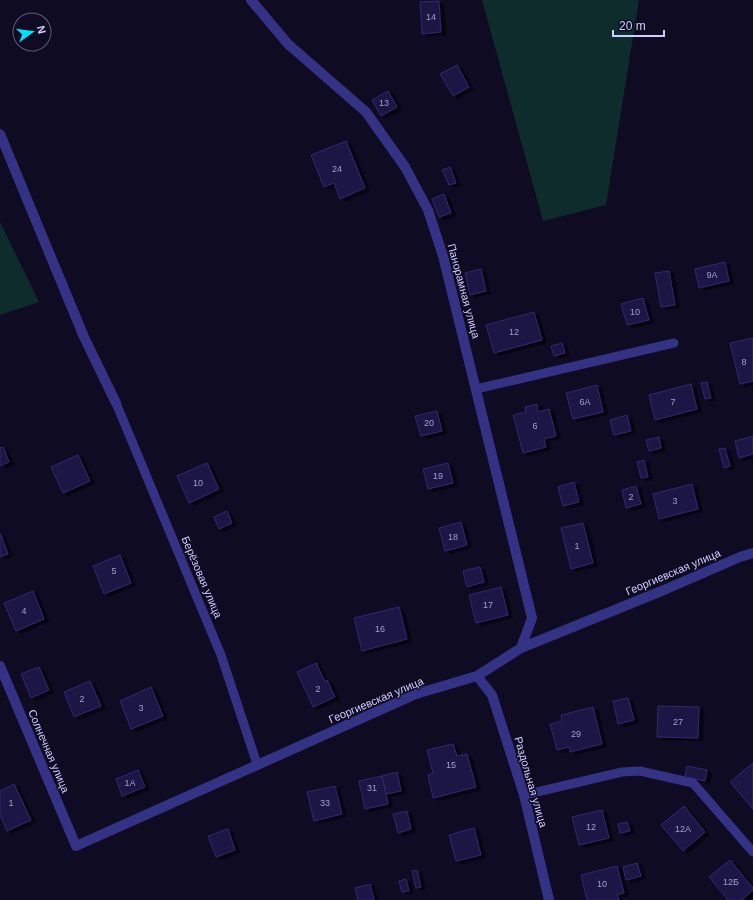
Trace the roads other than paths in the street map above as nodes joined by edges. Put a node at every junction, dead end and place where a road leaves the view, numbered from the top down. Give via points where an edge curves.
1 (251, 0) edge
2 (0, 134) edge
3 (674, 343) dead end
4 (476, 389) junction
5 (116, 403) joint
6 (753, 553) edge
7 (521, 648) junction
8 (0, 666) edge
9 (477, 676) junction
10 (257, 764) junction
11 (524, 795) junction
12 (76, 846) joint
13 (753, 852) edge
14 (549, 900) edge

1 - 4 street, Панорамная улица via 288,44 366,112 405,167 428,210 443,256
2 - 5 street via 84,337
3 - 4 lane
4 - 7 street, Панорамная улица via 532,618
5 - 10 lane, Берёзовая улица via 221,654
6 - 7 street, Георгиевская улица
7 - 9 street, Георгиевская улица
8 - 12 street, Солнечная улица
9 - 10 street, Георгиевская улица via 416,694
9 - 11 street, Раздольная улица via 492,695
10 - 12 street, Георгиевская улица
11 - 13 lane via 622,772 640,771 693,783
11 - 14 street, Раздольная улица

